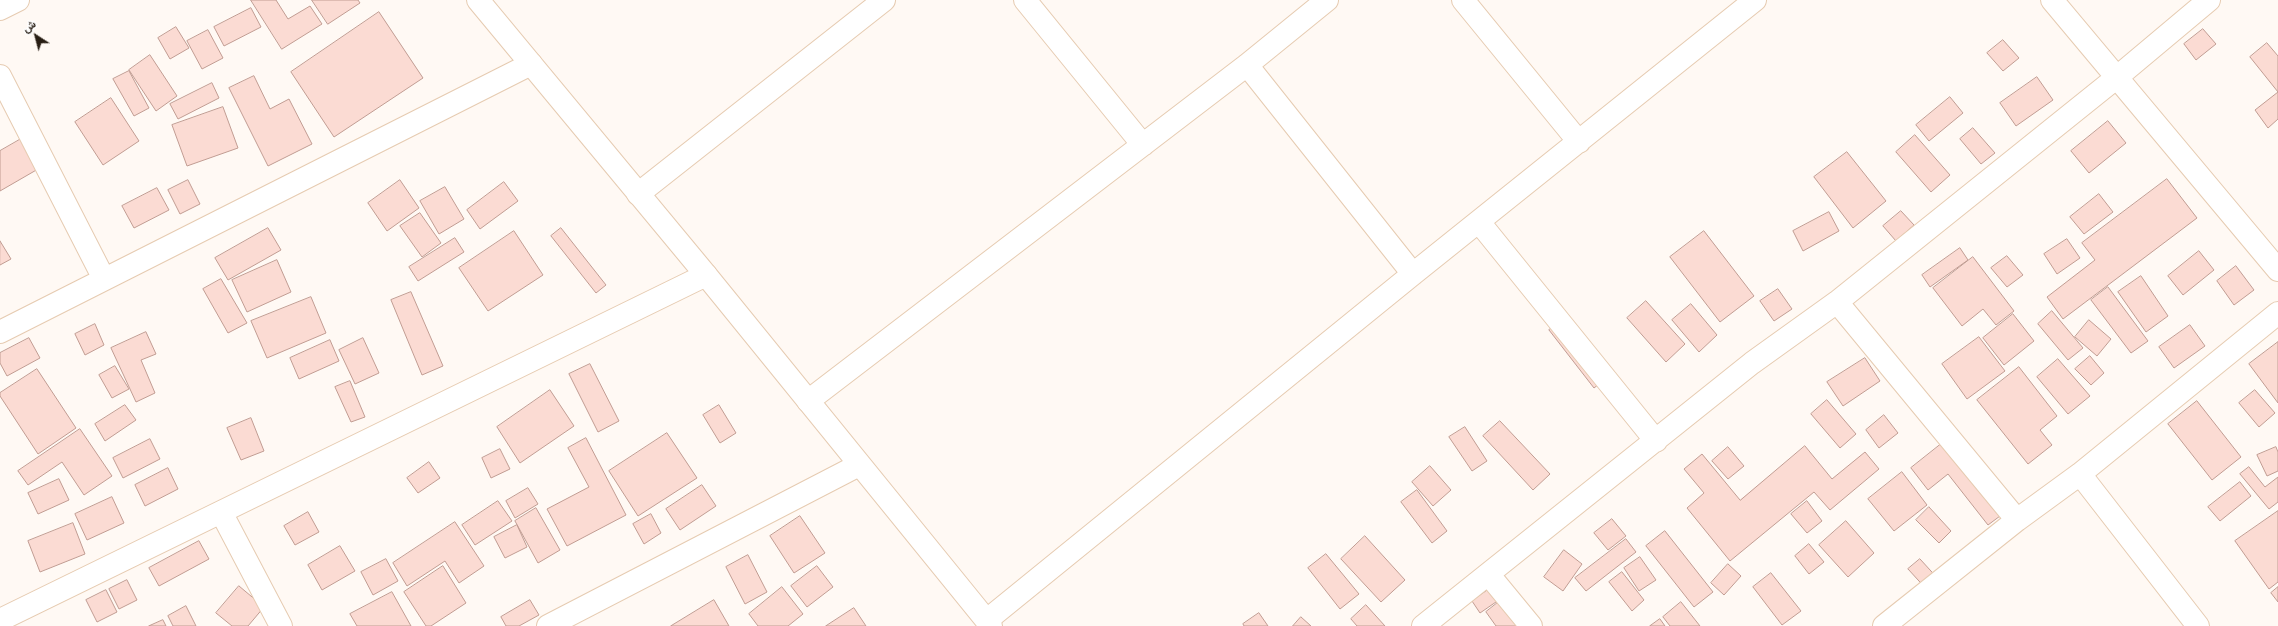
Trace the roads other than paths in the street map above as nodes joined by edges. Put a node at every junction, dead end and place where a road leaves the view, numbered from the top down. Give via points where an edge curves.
1 (18, 0) edge
2 (478, 0) edge
3 (884, 0) edge
4 (1025, 0) edge
5 (1328, 0) edge
6 (1463, 0) edge
7 (1755, 0) edge
8 (2052, 0) edge
9 (2209, 0) edge
10 (0, 9) edge
11 (531, 64) junction
12 (1247, 66) junction
13 (0, 76) edge
14 (2116, 78) junction
15 (1579, 142) junction
16 (1143, 145) junction
17 (638, 194) junction
18 (1479, 222) junction
19 (2278, 270) edge
20 (1413, 274) junction
21 (706, 275) junction
22 (104, 279) junction
23 (1837, 302) junction
24 (2278, 313) edge
25 (0, 332) edge
26 (808, 401) junction
27 (1656, 441) junction
28 (859, 465) junction
29 (2080, 474) junction
30 (221, 512) junction
31 (2017, 520) junction
32 (1489, 574) junction
33 (2, 614) edge
34 (989, 623) edge
35 (281, 626) edge
36 (548, 626) edge
37 (1423, 626) edge
38 (1531, 626) edge
39 (1884, 626) edge
40 (2198, 626) edge

1 - 10 street
2 - 11 street
3 - 17 street
4 - 16 street
5 - 12 street
6 - 15 street
7 - 15 street
8 - 14 street
9 - 14 street
11 - 17 street
11 - 22 street
12 - 16 street
12 - 20 street
13 - 22 street
14 - 19 street
14 - 23 street
15 - 18 street
16 - 26 street
17 - 21 street
18 - 20 street
18 - 27 street
20 - 34 street
21 - 26 street
21 - 30 street
22 - 25 street
23 - 27 street via 1752,364
23 - 31 street
24 - 29 street
26 - 28 street
27 - 32 street
28 - 34 street
28 - 36 street
29 - 31 street
29 - 40 street
30 - 33 street
30 - 35 street
31 - 39 street
32 - 37 street
32 - 38 street

